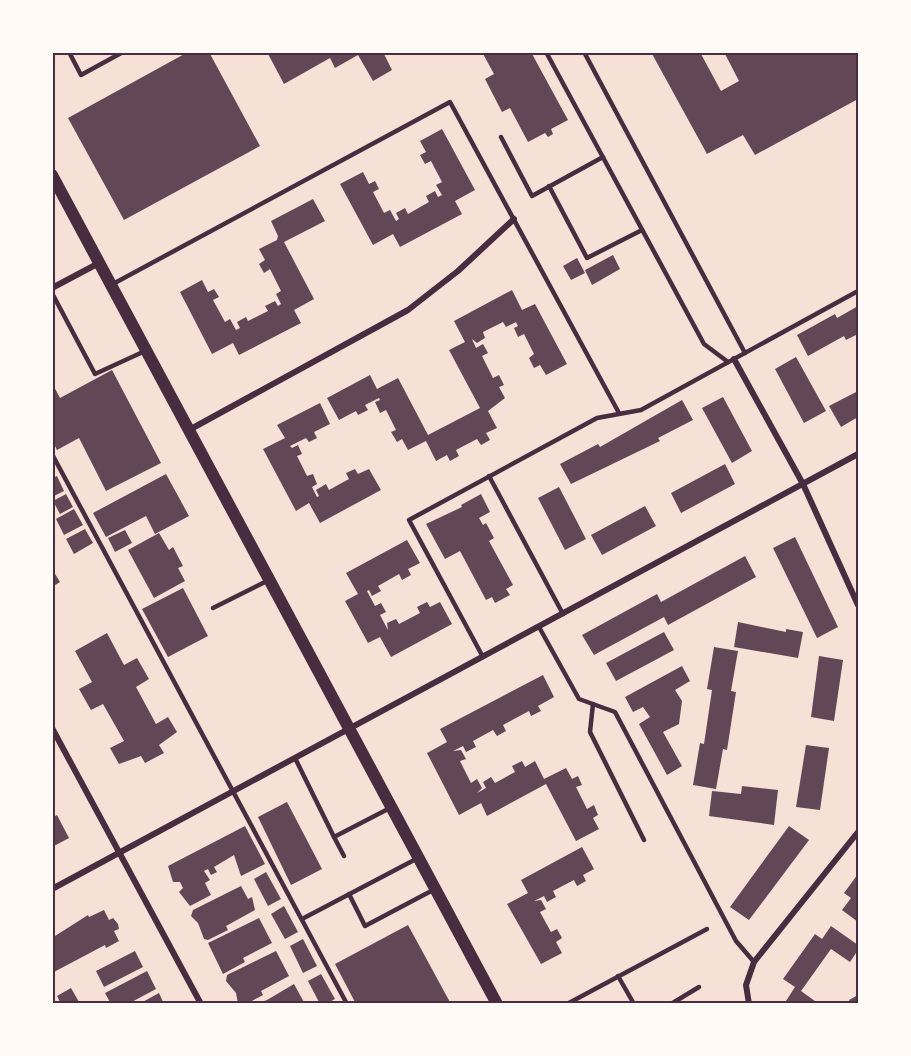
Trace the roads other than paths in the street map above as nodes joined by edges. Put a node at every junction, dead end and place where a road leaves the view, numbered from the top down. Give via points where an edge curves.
1 (69, 52) edge
2 (123, 52) edge
3 (546, 52) edge
4 (584, 52) edge
5 (501, 137) dead end
6 (603, 157) junction
7 (52, 176) edge
8 (549, 186) junction
9 (514, 219) junction
10 (642, 230) junction
11 (99, 262) junction
12 (111, 285) junction
13 (52, 288) edge
14 (858, 291) edge
15 (52, 293) edge
16 (146, 350) junction
17 (745, 353) junction
18 (731, 361) junction
19 (620, 413) junction
20 (188, 431) junction
21 (52, 454) edge
22 (858, 454) edge
23 (489, 476) junction
24 (804, 484) junction
25 (269, 580) junction
26 (858, 605) edge
27 (213, 608) dead end
28 (563, 614) junction
29 (539, 627) junction
30 (483, 657) junction
31 (593, 704) junction
32 (52, 728) edge
33 (349, 729) junction
34 (295, 758) junction
35 (234, 792) junction
36 (391, 808) junction
37 (858, 832) edge
38 (334, 837) junction
39 (644, 840) dead end
40 (120, 853) junction
41 (344, 856) dead end
42 (418, 858) junction
43 (435, 889) junction
44 (52, 890) edge
45 (349, 894) junction
46 (302, 919) junction
47 (708, 929) dead end
48 (754, 962) junction
49 (618, 976) junction
50 (699, 987) dead end
51 (201, 1004) edge
52 (347, 1004) edge
53 (496, 1004) edge
54 (567, 1004) edge
55 (634, 1004) edge
56 (671, 1004) edge
57 (749, 1004) edge

1 - 2 lane via 81,75
3 - 6 lane
4 - 17 lane
5 - 8 lane via 532,196
6 - 8 lane
6 - 10 lane
7 - 11 main road
8 - 10 lane via 587,258
9 - 12 lane via 450,102
9 - 19 lane
9 - 20 street via 408,310
10 - 18 lane via 704,344
11 - 12 main road
11 - 13 street
12 - 16 main road
14 - 17 lane
15 - 16 lane via 95,375
16 - 20 main road
17 - 18 lane
18 - 19 lane via 640,410
18 - 24 street
19 - 23 lane via 597,418
20 - 25 main road
21 - 35 lane
22 - 24 street
23 - 28 lane
23 - 30 lane via 409,520
24 - 26 street
24 - 28 street
25 - 27 lane
25 - 33 main road
28 - 29 street
29 - 30 street
29 - 31 lane via 579,699
30 - 33 street
31 - 39 lane via 590,732
31 - 48 lane via 615,712 736,941
32 - 40 street
33 - 34 street
33 - 36 main road
34 - 35 street
34 - 38 lane
35 - 40 street
35 - 46 lane
36 - 38 lane
36 - 42 main road
37 - 48 street
38 - 41 lane
40 - 44 street
40 - 51 street
42 - 43 main road
42 - 45 lane
43 - 45 lane via 365,926
43 - 53 main road
45 - 46 lane
46 - 52 lane
47 - 49 lane
48 - 57 street via 746,985
49 - 54 lane
49 - 55 lane
50 - 56 lane

